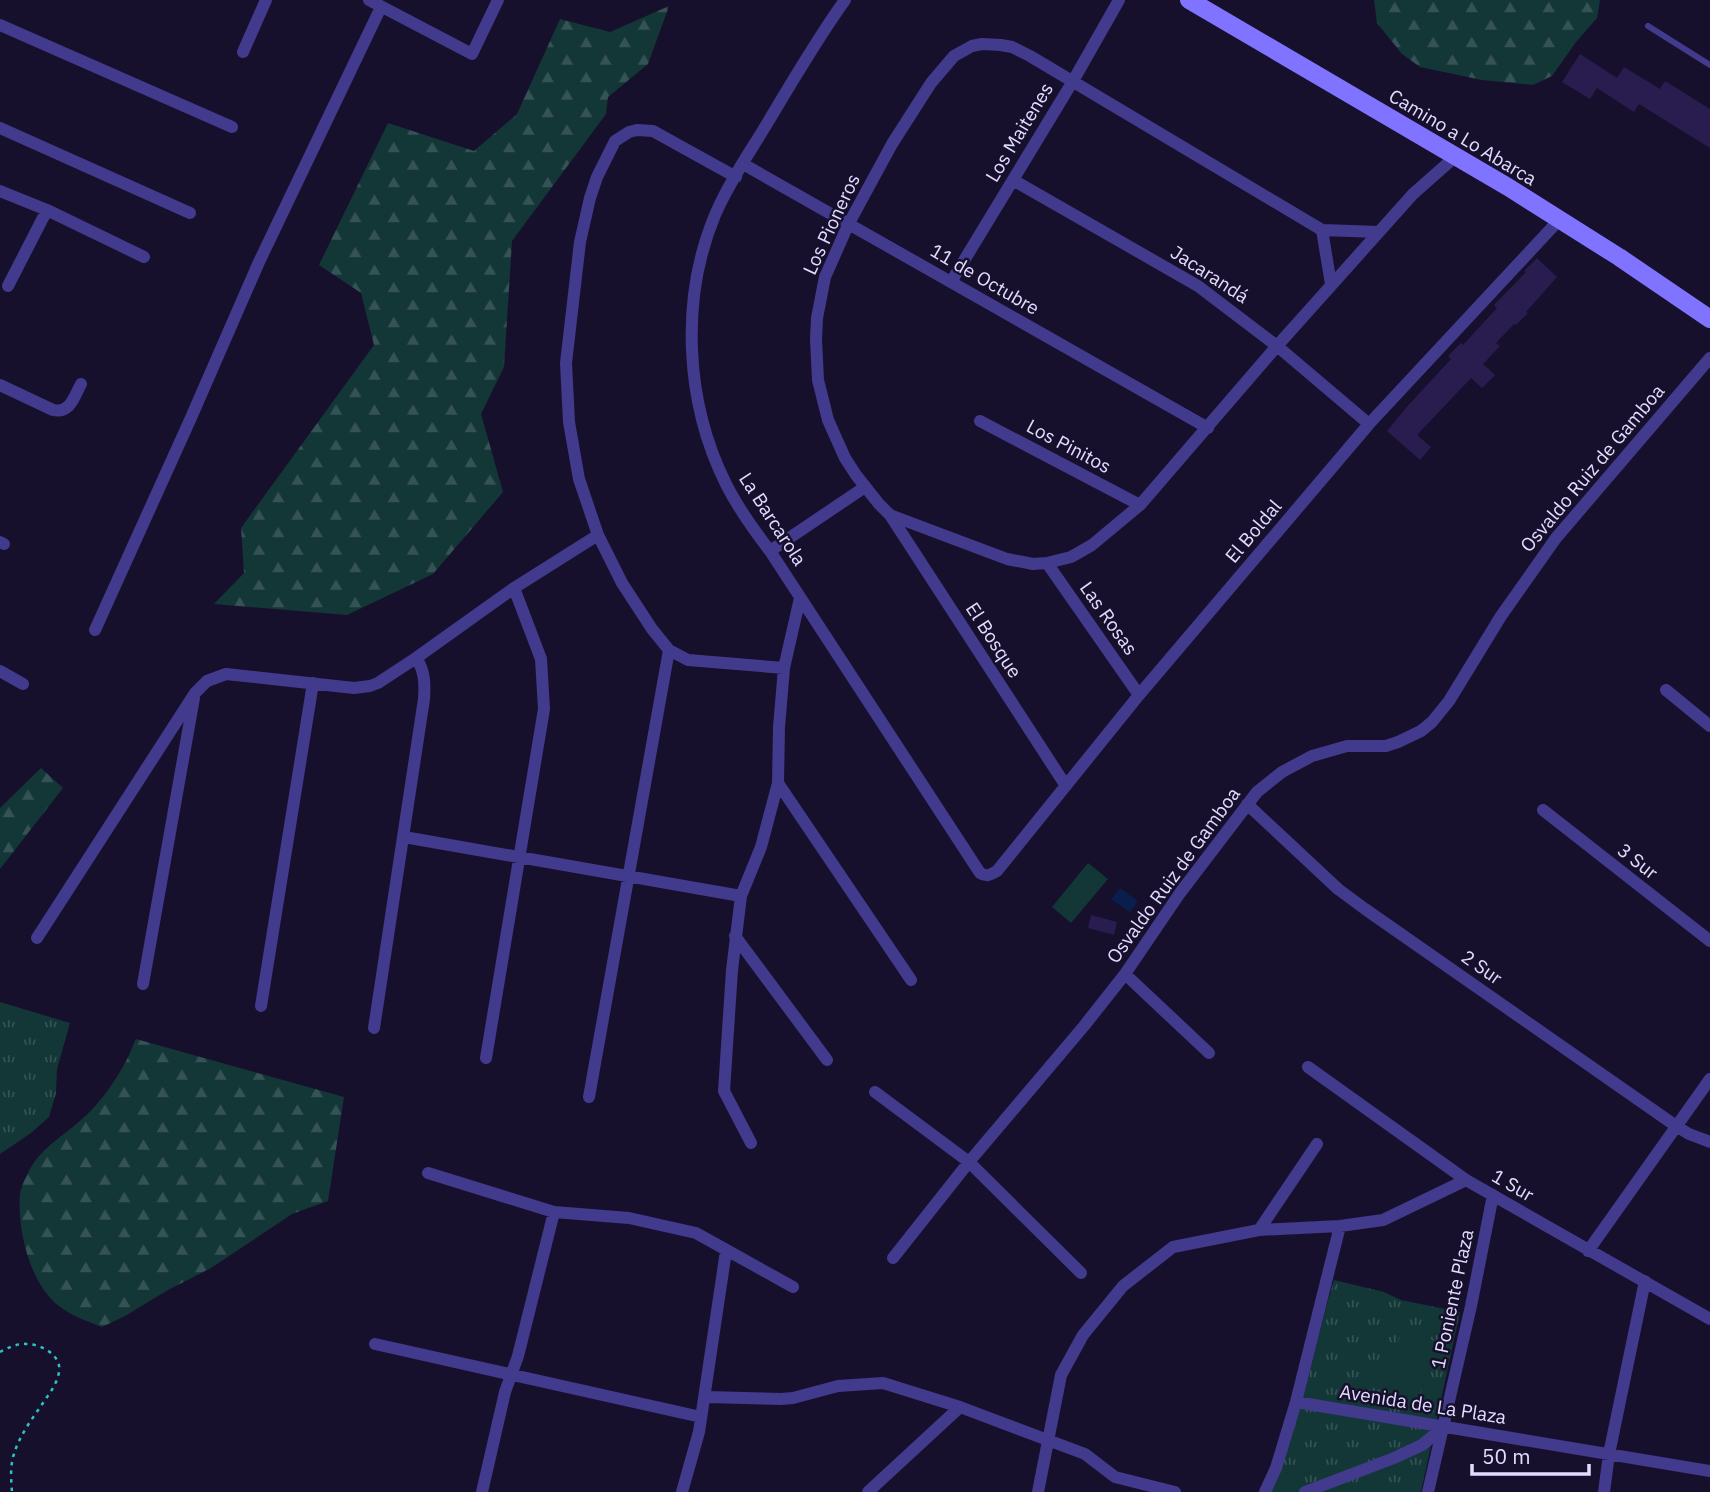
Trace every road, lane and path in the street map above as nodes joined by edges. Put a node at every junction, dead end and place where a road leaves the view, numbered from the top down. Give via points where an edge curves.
1 (266, 0) edge
2 (498, 0) edge
3 (845, 0) edge
4 (1119, 0) edge
5 (1189, 0) edge
6 (375, 3) edge
7 (0, 25) edge
8 (1648, 26) dead end
9 (243, 52) dead end
10 (1710, 65) edge
11 (1073, 81) junction
12 (0, 128) edge
13 (232, 128) dead end
14 (1456, 156) junction
15 (743, 164) junction
16 (736, 177) junction
17 (1013, 180) junction
18 (0, 191) edge
19 (47, 210) junction
20 (190, 213) dead end
21 (1560, 219) junction
22 (848, 225) junction
23 (1322, 230) junction
24 (1379, 232) junction
25 (144, 257) dead end
26 (951, 282) junction
27 (1331, 285) junction
28 (8, 286) dead end
29 (1710, 319) edge
30 (1277, 346) junction
31 (1710, 358) edge
32 (81, 384) dead end
33 (0, 385) edge
34 (980, 421) dead end
35 (1369, 424) junction
36 (1208, 428) junction
37 (865, 487) junction
38 (1140, 505) junction
39 (890, 515) junction
40 (598, 535) junction
41 (770, 551) junction
42 (1047, 563) junction
43 (514, 588) junction
44 (800, 598) junction
45 (95, 630) dead end
46 (669, 650) junction
47 (416, 658) junction
48 (784, 667) junction
49 (0, 671) edge
50 (313, 683) junction
51 (23, 684) dead end
52 (1666, 690) dead end
53 (195, 692) junction
54 (1139, 695) junction
55 (1710, 726) edge
56 (778, 783) junction
57 (1066, 786) junction
58 (1247, 804) junction
59 (1543, 810) dead end
60 (404, 837) junction
61 (520, 858) junction
62 (627, 876) junction
63 (985, 876) joint
64 (741, 896) junction
65 (735, 936) junction
66 (37, 938) dead end
67 (1710, 941) edge
68 (1125, 974) junction
69 (911, 980) dead end
70 (143, 984) dead end
71 (261, 1006) dead end
72 (374, 1028) dead end
73 (1209, 1053) dead end
74 (486, 1058) dead end
75 (827, 1060) dead end
76 (1308, 1067) dead end
77 (1710, 1079) edge
78 (875, 1092) dead end
79 (589, 1097) dead end
80 (1676, 1126) junction
81 (1710, 1142) edge
82 (751, 1143) dead end
83 (1317, 1144) dead end
84 (970, 1163) junction
85 (428, 1173) dead end
86 (1466, 1180) junction
87 (1493, 1195) junction
88 (554, 1212) junction
89 (1340, 1226) junction
90 (1259, 1230) junction
91 (726, 1251) junction
92 (1588, 1251) junction
93 (894, 1258) dead end
94 (1081, 1273) dead end
95 (1644, 1281) junction
96 (793, 1287) dead end
97 (1710, 1319) edge
98 (374, 1344) dead end
99 (0, 1352) edge
100 (512, 1374) junction
101 (705, 1397) junction
102 (1296, 1402) junction
103 (960, 1407) junction
104 (701, 1417) junction
105 (1444, 1427) junction
106 (1048, 1441) junction
107 (1609, 1454) junction
108 (1710, 1471) edge
109 (12, 1492) edge
110 (482, 1492) edge
111 (682, 1492) edge
112 (868, 1492) edge
113 (1038, 1492) edge
114 (1175, 1492) edge
115 (1265, 1492) edge
116 (1305, 1492) edge
117 (1428, 1492) edge
118 (1604, 1492) edge

1 - 9 street
2 - 6 street via 472,54
3 - 15 street, La Barcarola
4 - 11 street, Los Maitenes
5 - 14 main road, Camino a Lo Abarca
6 - 45 street
7 - 13 street
8 - 10 lane
11 - 17 street, Los Maitenes
11 - 22 street, Los Pioneros via 1012,47 982,44 964,50 946,64 920,97
11 - 23 street, Los Pioneros
12 - 20 street
14 - 21 main road, Camino a Lo Abarca
14 - 24 street, Los Pioneros
15 - 16 street, La Barcarola
15 - 22 street, 11 de Octubre
16 - 40 street via 661,134 645,130 629,132 615,141 597,177 580,242 566,373 573,451
16 - 41 street, La Barcarola via 716,213 699,267 692,322 694,378 705,431 725,482
17 - 26 street, Los Maitenes
17 - 30 street, Jacarandá via 1198,286
18 - 19 street
19 - 25 street
19 - 28 street
21 - 29 main road, Camino a Lo Abarca
21 - 35 street, El Boldal
22 - 26 street, 11 de Octubre
22 - 37 street, Los Pioneros via 820,297 816,359 828,420
23 - 24 street, Los Pioneros
23 - 27 street
24 - 27 street, Los Pioneros
26 - 36 street, 11 de Octubre
27 - 30 street, Los Pioneros
30 - 35 street, Jacarandá
30 - 36 street, Los Pioneros
31 - 58 street, Osvaldo Ruiz de Gamboa via 1556,538 1432,722 1386,746 1347,746 1312,755 1269,781
32 - 33 street via 69,406 60,411
34 - 38 street, Los Pinitos
35 - 54 street, El Boldal
36 - 38 street, Los Pioneros
37 - 39 street, Los Pioneros
37 - 41 street
38 - 42 street, Los Pioneros via 1082,552
39 - 42 street, Los Pioneros via 1007,559
39 - 57 street, El Bosque
40 - 43 street
40 - 46 street via 629,595
41 - 44 street, La Barcarola
42 - 54 street, Las Rosas
43 - 47 street
43 - 61 street via 541,659 544,709
44 - 48 street
44 - 63 street, La Barcarola
46 - 48 street via 688,660
46 - 62 street
47 - 50 street via 370,686
47 - 60 street via 425,686
48 - 56 street
49 - 51 street
50 - 53 street via 226,674
50 - 71 street
52 - 55 street
53 - 66 street
53 - 70 street
54 - 57 street, El Boldal
56 - 64 street via 761,847
56 - 69 street
57 - 63 street, El Boldal via 997,871
58 - 68 street, Osvaldo Ruiz de Gamboa
58 - 80 street, 2 Sur via 1338,889
59 - 67 street, 3 Sur
60 - 61 street
60 - 72 street
61 - 62 street
61 - 74 street
62 - 64 street
62 - 79 street
64 - 65 street
65 - 75 street
65 - 82 street via 724,1091
68 - 73 street
68 - 84 street, Osvaldo Ruiz de Gamboa
76 - 86 street, 1 Sur
77 - 80 street
78 - 84 street
80 - 81 street, 2 Sur
80 - 92 street
83 - 90 street
84 - 93 street, Osvaldo Ruiz de Gamboa
84 - 94 street
85 - 88 street
86 - 87 street, 1 Sur
86 - 89 street via 1383,1220
87 - 92 street, 1 Sur
87 - 105 street, 1 Poniente Plaza
88 - 91 street via 629,1219 696,1233
88 - 100 street
89 - 90 street
89 - 102 street
90 - 106 street via 1173,1247 1123,1286 1083,1335 1061,1375
91 - 96 street
91 - 101 street
92 - 95 street, 1 Sur
95 - 97 street, 1 Sur
95 - 107 street
98 - 100 street
99 - 109 path via 24,1343 39,1346 60,1366 56,1383 14,1454
100 - 104 street
100 - 110 street
101 - 103 street via 781,1399 838,1386 883,1383
101 - 104 street
102 - 105 street, Avenida de La Plaza
102 - 115 street
103 - 106 street
103 - 112 street
104 - 111 street
105 - 107 street, Avenida de La Plaza
105 - 116 street via 1422,1446
105 - 117 street, 1 Poniente Plaza
106 - 113 street
106 - 114 street via 1086,1454 1115,1477
107 - 108 street, Avenida de La Plaza
107 - 118 street

